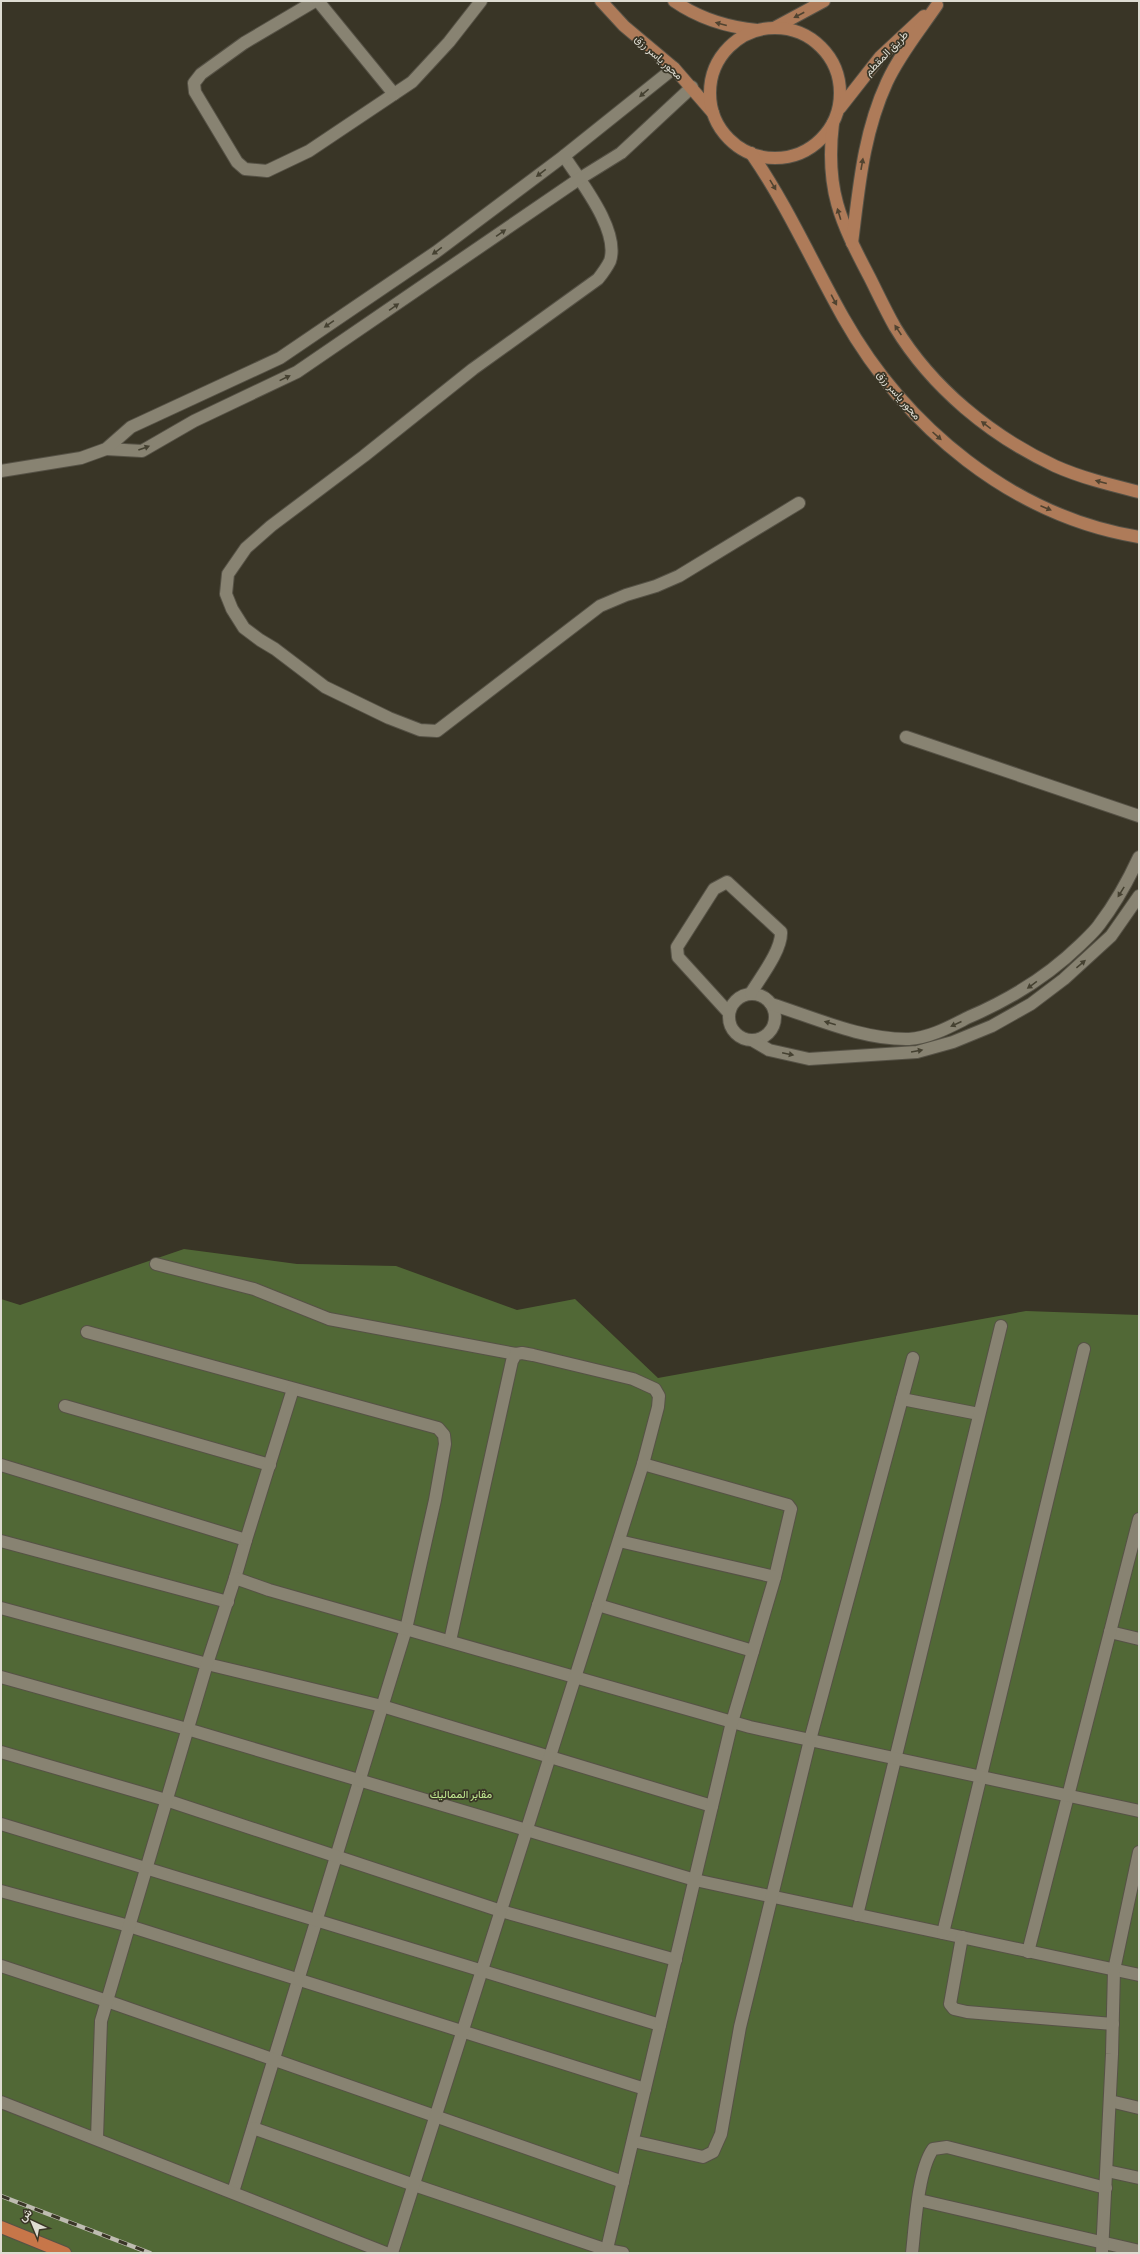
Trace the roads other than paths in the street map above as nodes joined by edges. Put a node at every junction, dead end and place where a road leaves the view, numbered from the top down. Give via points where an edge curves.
1 (315, 1) edge
2 (318, 1) edge
3 (481, 1) edge
4 (601, 1) edge
5 (674, 1) edge
6 (824, 1) edge
7 (939, 3) edge
8 (774, 28) junction
9 (760, 30) junction
10 (674, 68) junction
11 (692, 87) junction
12 (394, 94) junction
13 (838, 111) junction
14 (715, 116) junction
15 (833, 123) junction
16 (751, 153) junction
17 (564, 156) junction
18 (579, 179) junction
19 (852, 244) junction
20 (255, 371) junction
21 (260, 390) junction
22 (106, 449) junction
23 (1, 471) edge
24 (1139, 492) edge
25 (798, 504) dead end
26 (1139, 537) edge
27 (906, 737) dead end
28 (1139, 816) edge
29 (1139, 857) edge
30 (1139, 896) edge
31 (751, 993) junction
32 (771, 1004) junction
33 (729, 1013) junction
34 (752, 1040) junction
35 (156, 1264) dead end
36 (1001, 1326) dead end
37 (87, 1332) dead end
38 (1084, 1349) dead end
39 (516, 1354) junction
40 (913, 1358) dead end
41 (293, 1389) junction
42 (902, 1399) junction
43 (65, 1406) dead end
44 (979, 1414) junction
45 (643, 1464) junction
46 (1, 1465) edge
47 (270, 1465) junction
48 (1139, 1519) edge
49 (246, 1540) junction
50 (1, 1541) edge
51 (619, 1542) junction
52 (775, 1577) junction
53 (235, 1578) junction
54 (228, 1602) junction
55 (598, 1605) junction
56 (1, 1608) edge
57 (406, 1629) junction
58 (1110, 1632) junction
59 (1139, 1639) edge
60 (450, 1641) junction
61 (753, 1651) junction
62 (206, 1664) junction
63 (1, 1677) edge
64 (576, 1677) junction
65 (382, 1706) junction
66 (732, 1722) junction
67 (187, 1729) junction
68 (810, 1740) junction
69 (1, 1752) edge
70 (551, 1756) junction
71 (895, 1758) junction
72 (982, 1777) junction
73 (359, 1779) junction
74 (1069, 1796) junction
75 (166, 1800) junction
76 (712, 1806) junction
77 (1139, 1811) edge
78 (1, 1824) edge
79 (527, 1829) junction
80 (1139, 1852) edge
81 (336, 1856) junction
82 (146, 1867) junction
83 (695, 1880) junction
84 (1, 1891) edge
85 (773, 1896) junction
86 (501, 1911) junction
87 (857, 1915) junction
88 (317, 1919) junction
89 (129, 1926) junction
90 (943, 1933) junction
91 (962, 1937) junction
92 (1028, 1952) junction
93 (676, 1960) junction
94 (1, 1966) edge
95 (482, 1970) junction
96 (1114, 1970) junction
97 (1139, 1975) edge
98 (298, 1980) junction
99 (107, 2001) junction
100 (1113, 2024) junction
101 (660, 2025) junction
102 (463, 2032) junction
103 (274, 2059) junction
104 (645, 2089) junction
105 (1110, 2101) junction
106 (1, 2102) edge
107 (1139, 2108) edge
108 (436, 2116) junction
109 (253, 2128) junction
110 (96, 2138) junction
111 (633, 2141) junction
112 (1107, 2170) junction
113 (1139, 2178) edge
114 (623, 2182) junction
115 (414, 2185) junction
116 (1106, 2188) junction
117 (233, 2192) junction
118 (919, 2200) junction
119 (1, 2227) edge
120 (1102, 2247) edge
121 (607, 2251) edge
122 (1139, 2251) edge
123 (65, 2253) edge
124 (386, 2253) edge
125 (392, 2253) edge
126 (623, 2253) edge
127 (912, 2253) edge

1 - 12 street via 244,43 200,74 194,83 196,92 237,162 245,170 267,171 309,151
2 - 12 street
3 - 12 street via 449,42 412,82
4 - 10 main road, محور ياسر رزق via 624,26
9 -> 5 main road via 705,19
6 -> 8 main road
7 - 13 main road, طريق المقطم via 880,57
19 -> 7 main road via 861,167 876,110 902,56
8 - 9 main road
8 - 13 main road via 800,33 814,40 825,51 834,64 839,79
9 - 14 main road via 736,42 718,63 711,89
10 - 11 main road, محور ياسر رزق
10 -> 17 street
11 - 14 main road, محور ياسر رزق
11 - 18 street via 621,153
13 - 15 main road
14 - 16 main road via 729,138
15 - 16 main road via 815,144 791,156 764,157
19 -> 15 main road via 841,222 833,192 830,148
16 -> 26 main road, محور ياسر رزق via 786,206 859,343 895,392 920,420 960,456 1013,491 1070,518
17 - 18 street
17 -> 20 street via 436,252 280,358
21 -> 18 street via 297,372
18 - 25 street via 606,223 611,242 610,261 598,280 473,369 246,548 228,574 226,594 244,628 325,687 389,718 420,730 437,731 600,606 680,576
24 -> 19 main road via 1056,466 1009,441 971,414 924,366 896,327
20 - 21 street
20 - 22 street via 131,427
22 -> 21 street via 142,451 194,421
22 - 23 street via 81,458
27 - 28 street
29 -> 32 street via 1127,882 1099,926 1054,969 1022,992 940,1031 911,1039 892,1038 863,1032
34 -> 30 street via 768,1050 809,1059 917,1052 952,1042 992,1026 1031,1004 1064,980 1112,936
31 - 32 street via 759,994
31 - 33 street via 736,999
31 - 33 street via 782,939 781,932 727,882 714,889 677,947 677,951 678,957
32 - 34 street via 774,1012 772,1028 760,1038
33 - 34 street via 728,1021 737,1035
35 - 39 street via 254,1289 329,1320
36 - 44 street
37 - 41 street
38 - 72 street
39 - 45 street via 532,1355 633,1379 656,1389 659,1396 658,1407
39 - 60 street via 512,1361
40 - 42 street
41 - 47 street
41 - 57 street via 438,1428 444,1435 445,1444 435,1500
42 - 44 street
42 - 68 street
43 - 47 street
44 - 71 street
45 - 51 street
45 - 52 street via 788,1505 791,1508 789,1522
46 - 49 street
47 - 49 street
48 - 58 street
49 - 53 street
50 - 54 street
51 - 52 street
51 - 55 street
52 - 61 street
53 - 54 street
53 - 57 street
54 - 62 street
55 - 61 street
55 - 64 street
56 - 62 street
57 - 60 street
57 - 65 street
58 - 59 street
58 - 74 street
60 - 64 street
61 - 66 street
62 - 65 street
62 - 67 street
63 - 67 street
64 - 66 street
64 - 70 street
65 - 70 street
65 - 73 street
66 - 68 street
66 - 76 street
67 - 73 street
67 - 75 street
68 - 71 street
68 - 85 street
69 - 75 street
70 - 76 street
70 - 79 street
71 - 72 street
71 - 87 street
72 - 74 street
72 - 90 street
73 - 79 street
73 - 81 street
74 - 77 street
74 - 92 street
75 - 81 street
75 - 82 street
76 - 83 street
78 - 82 street
79 - 83 street
79 - 86 street
80 - 96 street
81 - 86 street
81 - 88 street
82 - 88 street
82 - 89 street
83 - 85 street
83 - 93 street
84 - 89 street
85 - 87 street
85 - 111 street via 740,2027 721,2134 713,2152 703,2157
86 - 93 street
86 - 95 street
87 - 90 street
88 - 95 street
88 - 98 street
89 - 98 street
89 - 99 street
90 - 91 street
91 - 92 street
91 - 100 street via 951,2000 954,2009
92 - 96 street
93 - 101 street
94 - 99 street
95 - 101 street
95 - 102 street
96 - 97 street
96 - 100 street
98 - 102 street
98 - 103 street
99 - 103 street
99 - 110 street via 101,2021
100 - 105 street
101 - 104 street
102 - 104 street
102 - 108 street
103 - 108 street
103 - 109 street
104 - 111 street
105 - 107 street
105 - 112 street
106 - 110 street
108 - 114 street
108 - 115 street
109 - 115 street
109 - 117 street
110 - 117 street
111 - 114 street
112 - 113 street
112 - 116 street
114 - 121 street
115 - 121 street
115 - 125 street
116 - 118 street via 947,2147 938,2147 929,2154
116 - 120 street
117 - 124 street
118 - 120 street
118 - 127 street
119 - 123 highway
120 - 122 street
121 - 126 street

